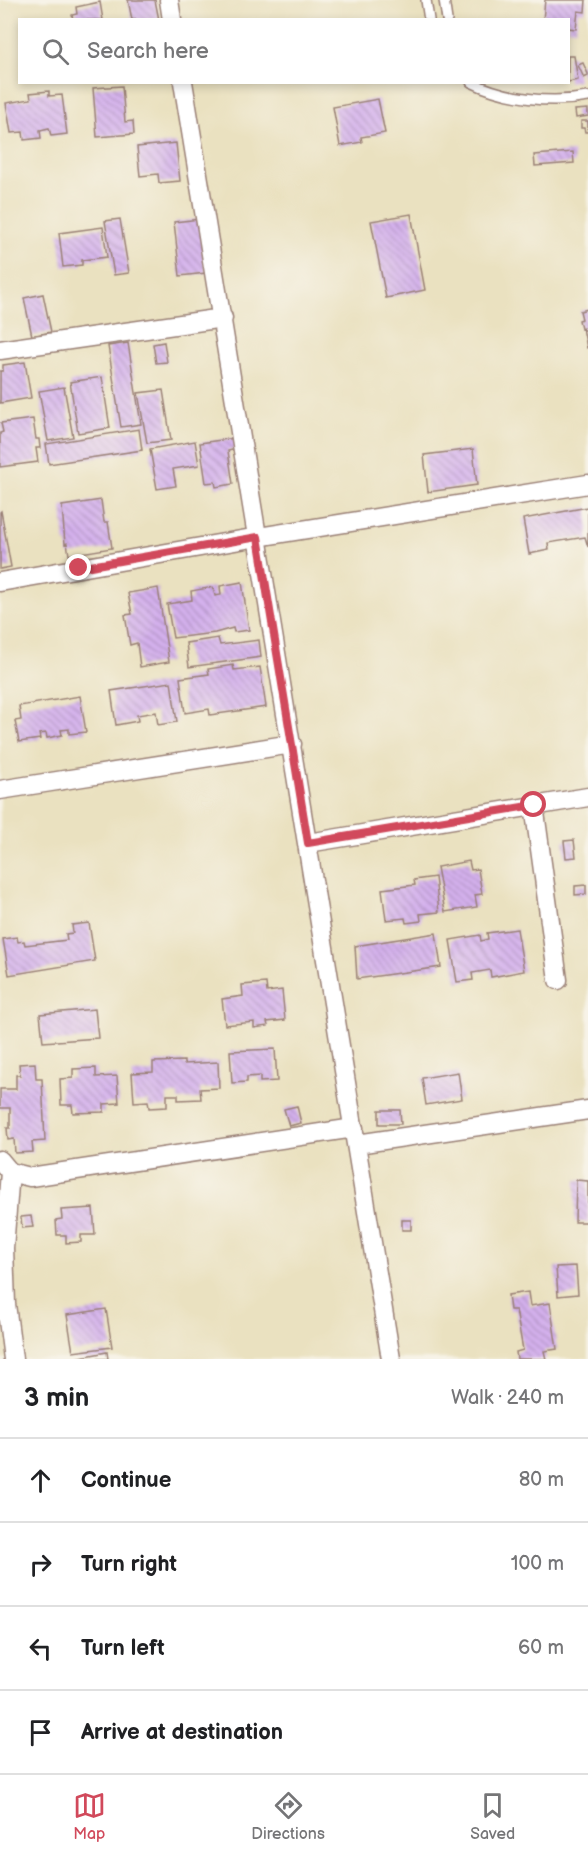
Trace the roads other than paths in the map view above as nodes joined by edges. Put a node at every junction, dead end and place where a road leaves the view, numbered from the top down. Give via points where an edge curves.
1 (169, 0) edge
2 (426, 0) edge
3 (444, 0) edge
4 (172, 18) edge
5 (429, 18) edge
6 (447, 18) edge
7 (183, 84) edge
8 (476, 84) edge
9 (588, 97) edge
10 (223, 318) junction
11 (0, 350) edge
12 (588, 484) edge
13 (258, 537) junction
14 (0, 582) edge
15 (291, 744) junction
16 (0, 790) edge
17 (588, 797) edge
18 (534, 805) junction
19 (308, 843) junction
20 (558, 980) dead end
21 (588, 1110) edge
22 (355, 1136) junction
23 (5, 1166) edge
24 (13, 1359) edge
25 (391, 1359) edge

1 - 4 street
2 - 5 lane
3 - 6 lane
7 - 10 street
8 - 9 lane via 499,93 549,101
10 - 11 street
10 - 13 street
12 - 13 street
13 - 14 street
13 - 15 street
15 - 16 street
15 - 19 street
17 - 18 street
18 - 19 street
18 - 20 street
19 - 22 street
21 - 22 street
22 - 23 street via 30,1177
22 - 25 street
23 - 24 street via 6,1304

